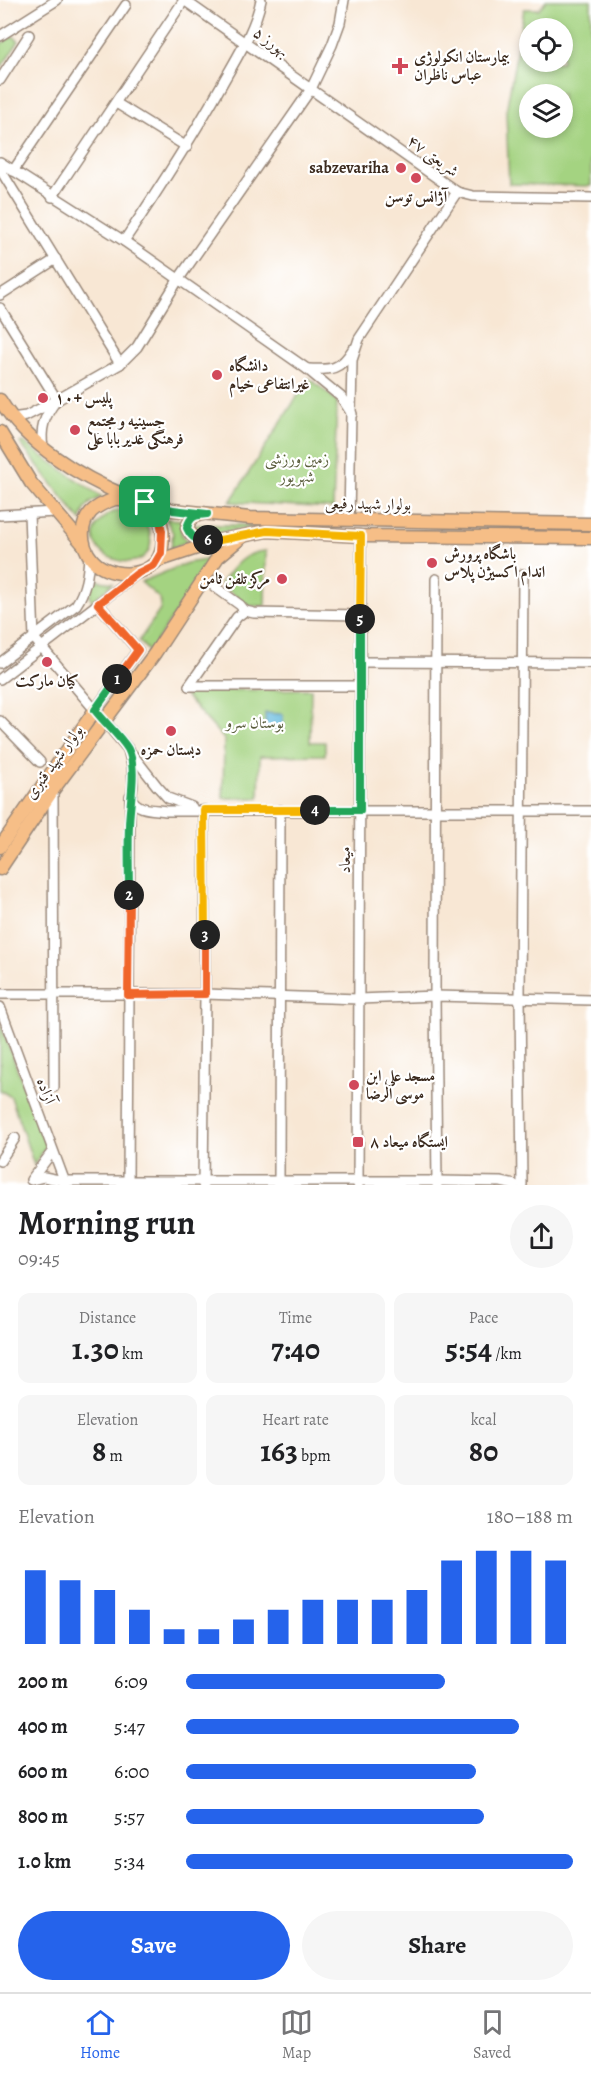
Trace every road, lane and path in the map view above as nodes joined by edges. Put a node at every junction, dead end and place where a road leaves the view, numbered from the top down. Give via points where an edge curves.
1 (57, 0) edge
2 (184, 0) edge
3 (261, 0) edge
4 (344, 0) edge
5 (126, 4) dead end
6 (30, 35) dead end
7 (0, 36) edge
8 (246, 42) junction
9 (0, 80) edge
10 (311, 89) junction
11 (116, 103) junction
12 (187, 147) junction
13 (0, 162) edge
14 (0, 169) edge
15 (13, 171) junction
16 (457, 192) junction
17 (52, 197) junction
18 (591, 198) edge
19 (124, 241) junction
20 (56, 259) junction
21 (178, 280) junction
22 (0, 295) edge
23 (0, 308) edge
24 (358, 339) junction
25 (120, 364) junction
26 (307, 369) junction
27 (0, 400) edge
28 (57, 400) junction
29 (352, 414) junction
30 (11, 418) junction
31 (0, 432) edge
32 (43, 448) junction
33 (140, 501) junction
34 (56, 512) junction
35 (29, 514) junction
36 (207, 514) junction
37 (0, 515) edge
38 (349, 519) junction
39 (591, 524) edge
40 (245, 535) junction
41 (361, 536) junction
42 (591, 538) edge
43 (220, 540) junction
44 (83, 544) junction
45 (89, 556) junction
46 (157, 561) junction
47 (138, 573) junction
48 (523, 574) dead end
49 (204, 579) junction
50 (436, 579) dead end
51 (98, 604) junction
52 (245, 611) junction
53 (360, 615) junction
54 (34, 638) junction
55 (42, 647) junction
56 (360, 662) junction
57 (437, 662) junction
58 (0, 663) edge
59 (522, 663) junction
60 (591, 663) edge
61 (0, 679) edge
62 (360, 686) junction
63 (95, 710) junction
64 (0, 721) edge
65 (104, 721) junction
66 (128, 749) junction
67 (40, 762) dead end
68 (155, 785) junction
69 (53, 790) junction
70 (132, 790) junction
71 (142, 808) junction
72 (204, 810) junction
73 (280, 810) junction
74 (360, 810) junction
75 (437, 810) junction
76 (521, 811) junction
77 (591, 812) edge
78 (129, 827) junction
79 (0, 847) edge
80 (0, 869) edge
81 (0, 994) edge
82 (205, 994) junction
83 (54, 995) junction
84 (128, 995) junction
85 (435, 996) junction
86 (280, 998) junction
87 (520, 998) junction
88 (359, 999) junction
89 (591, 1000) edge
90 (0, 1007) edge
91 (54, 1087) dead end
92 (15, 1138) dead end
93 (52, 1152) junction
94 (0, 1161) edge
95 (30, 1182) edge
96 (65, 1183) edge
97 (128, 1183) edge
98 (204, 1183) edge
99 (279, 1183) edge
100 (358, 1183) edge
101 (437, 1183) edge
102 (515, 1185) edge
103 (522, 1185) edge

1 - 7 street
2 - 8 street, بهورز ۵
2 - 11 street
3 - 8 street
4 - 10 street via 332,45
5 - 15 street
6 - 9 street
8 - 10 street, بهورز ۵
8 - 12 street
10 - 16 street, شریعتی ۴۷
10 - 21 street
11 - 12 street
11 - 17 street
12 - 19 street
13 - 15 street
14 - 20 street
15 - 17 street
16 - 18 street, شریعتی ۴۷ via 473,196
16 - 24 street
17 - 19 street
19 - 21 street
20 - 22 street
20 - 25 street
21 - 25 street via 137,347
21 - 26 street
23 - 28 street
24 - 26 street via 338,366 330,370
24 - 29 street via 352,360
25 - 28 street
26 - 29 street via 341,397
27 - 30 main road, بولوار شهید رفیعی
28 - 30 street via 26,416
28 - 32 street via 42,426
29 - 38 street
30 - 32 main road, بولوار شهید رفیعی
31 - 34 main road via 31,483
32 - 33 main road, بولوار شهید رفیعی via 103,486
33 - 36 main road, بولوار شهید رفیعی
33 - 44 main road via 114,499 91,512 84,524
33 - 46 main road via 159,517 161,553
34 - 35 street
34 - 44 main road
35 - 37 street
35 - 54 street
36 - 38 main road, بولوار شهید رفیعی
36 - 43 main road via 194,515 187,528 198,540
38 - 39 main road, بولوار شهید رفیعی
40 - 41 main road, بولوار شهید رفیعی via 267,531
40 - 43 main road, بولوار شهید رفیعی
40 - 49 main road, بولوار شهید قنبری via 218,557
41 - 42 main road, بولوار شهید رفیعی
41 - 53 street, میعاد
43 - 46 main road, بولوار شهید رفیعی
44 - 45 main road
45 - 47 main road via 110,570
45 - 54 street via 83,595
46 - 47 main road
47 - 51 street
48 - 59 street
49 - 52 street
49 - 65 main road, بولوار شهید قنبری
50 - 57 street
51 - 55 street
51 - 63 street, بولوار شهید قنبری via 138,650
52 - 53 street
52 - 62 street via 189,686
53 - 56 street, میعاد
54 - 55 street
54 - 58 street
55 - 61 street
55 - 63 street
56 - 57 street
56 - 62 street, میعاد
57 - 59 street
57 - 75 street
59 - 60 street
59 - 76 street
62 - 74 street, میعاد
63 - 65 street
63 - 79 main road, بولوار شهید قنبری
64 - 67 street
65 - 66 street
65 - 69 main road, بولوار شهید قنبری
66 - 68 street
66 - 70 street
68 - 70 street via 145,780 137,782
68 - 71 street via 159,795 156,803
68 - 72 street via 176,803
69 - 80 main road, بولوار شهید قنبری
69 - 83 street
70 - 71 street via 133,802
70 - 78 street
71 - 72 street
71 - 78 street
72 - 73 street
72 - 82 street
73 - 74 street
73 - 86 street
74 - 75 street
74 - 88 street, میعاد
75 - 76 street
75 - 85 street
76 - 77 street
76 - 87 street
78 - 84 street
81 - 83 street
82 - 84 street
82 - 86 street
82 - 98 street
83 - 84 street
83 - 91 street
84 - 97 street
85 - 87 street
85 - 88 street
85 - 101 street
86 - 88 street
86 - 99 street
87 - 89 street
87 - 103 street
88 - 100 street, میعاد
90 - 93 street, آزاده
92 - 94 street
93 - 95 street
93 - 96 street, آزاده
95 - 96 street via 44,1177
96 - 97 street
97 - 98 street
98 - 99 street
99 - 100 street
100 - 101 street
101 - 102 street

